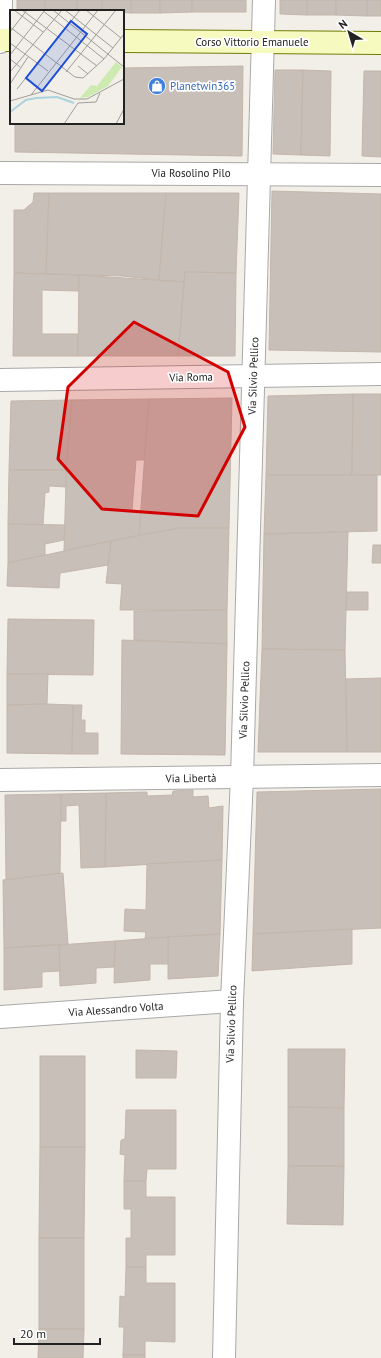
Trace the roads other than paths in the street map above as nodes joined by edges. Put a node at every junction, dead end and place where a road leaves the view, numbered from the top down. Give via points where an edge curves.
1 (1, 0) edge
2 (264, 0) edge
3 (10, 40) edge
4 (0, 41) edge
5 (124, 41) edge
6 (263, 42) junction
7 (381, 43) edge
8 (0, 173) edge
9 (258, 173) junction
10 (381, 176) edge
11 (381, 374) edge
12 (253, 377) junction
13 (0, 380) edge
14 (381, 775) edge
15 (242, 777) junction
16 (0, 780) edge
17 (232, 1002) junction
18 (0, 1017) edge
19 (224, 1358) edge

1 - 4 street
2 - 6 street, Via Silvio Pellico
3 - 4 street
5 - 6 street, Corso Vittorio Emanuele
6 - 7 street, Corso Vittorio Emanuele
6 - 9 street, Via Silvio Pellico
8 - 9 street, Via Rosolino Pilo
9 - 10 street, Via Rosolino Pilo
9 - 12 street, Via Silvio Pellico
11 - 12 street, Via Roma
12 - 13 street, Via Roma
12 - 15 street, Via Silvio Pellico
14 - 15 street, Via Libertà
15 - 16 street, Via Libertà
15 - 17 street, Via Silvio Pellico
17 - 18 street, Via Alessandro Volta
17 - 19 street, Via Silvio Pellico

